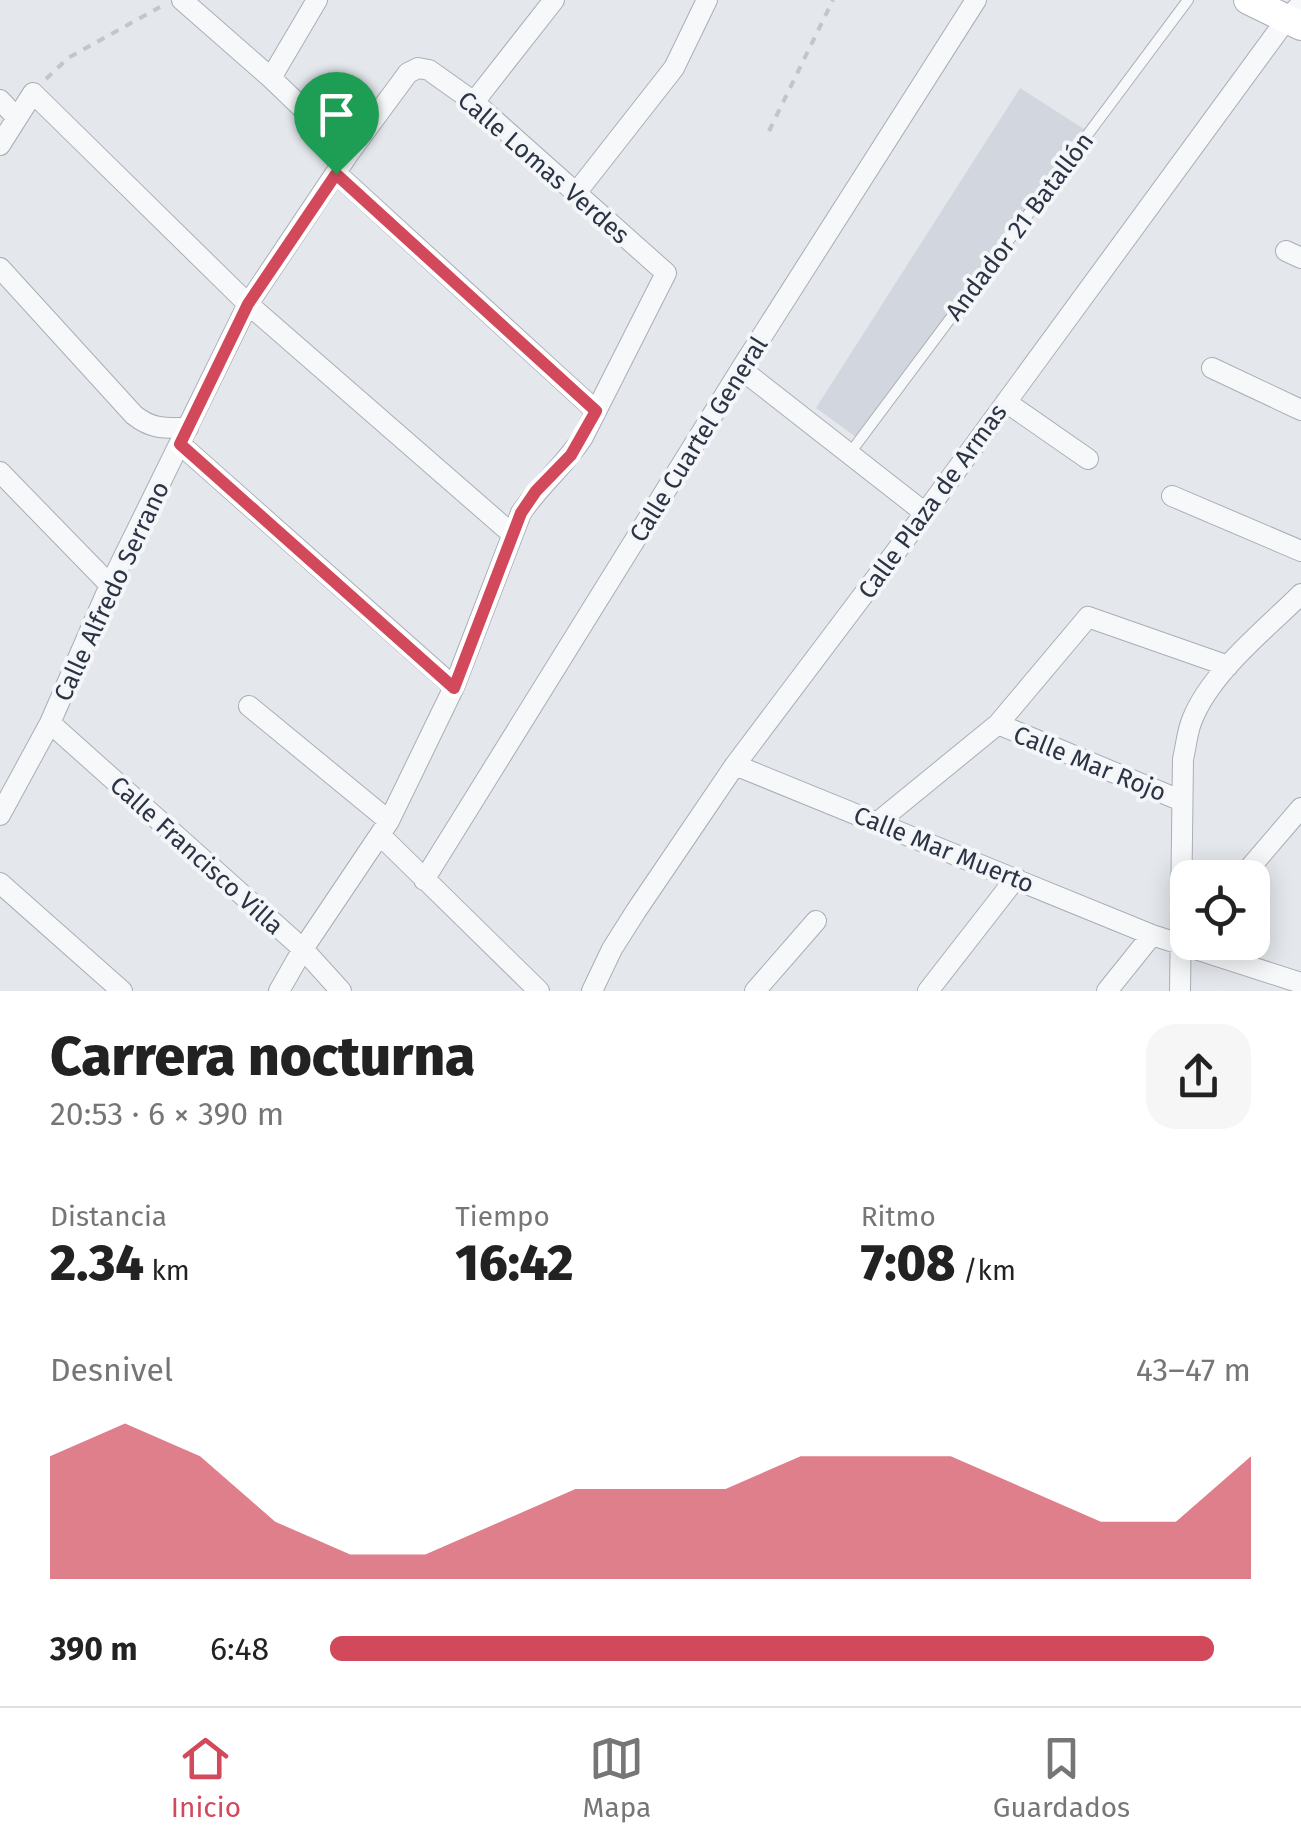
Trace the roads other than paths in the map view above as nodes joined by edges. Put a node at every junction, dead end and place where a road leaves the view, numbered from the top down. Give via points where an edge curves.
1 (182, 0) edge
2 (317, 0) edge
3 (554, 0) edge
4 (707, 0) edge
5 (976, 0) edge
6 (1188, 0) edge
7 (1248, 0) edge
8 (1296, 17) edge
9 (418, 68) joint
10 (271, 78) junction
11 (0, 100) edge
12 (474, 102) junction
13 (17, 118) junction
14 (0, 145) edge
15 (348, 154) junction
16 (336, 174) junction
17 (576, 193) junction
18 (0, 268) edge
19 (248, 304) junction
20 (1212, 368) dead end
21 (741, 369) junction
22 (1006, 402) junction
23 (1301, 410) edge
24 (596, 411) junction
25 (184, 436) junction
26 (850, 453) junction
27 (1088, 459) dead end
28 (0, 472) edge
29 (1172, 496) dead end
30 (926, 513) junction
31 (512, 534) junction
32 (1301, 551) edge
33 (110, 585) junction
34 (1301, 594) edge
35 (1228, 666) junction
36 (454, 688) junction
37 (249, 706) dead end
38 (50, 723) junction
39 (998, 724) junction
40 (735, 765) junction
41 (1182, 801) junction
42 (1301, 808) edge
43 (0, 815) edge
44 (878, 822) junction
45 (384, 828) junction
46 (1183, 860) edge
47 (1256, 860) edge
48 (1016, 878) junction
49 (424, 880) junction
50 (0, 883) edge
51 (816, 921) dead end
52 (1152, 935) junction
53 (1170, 939) edge
54 (303, 950) junction
55 (1183, 960) edge
56 (1236, 960) edge
57 (1301, 983) edge
58 (122, 991) edge
59 (278, 991) edge
60 (341, 991) edge
61 (539, 991) edge
62 (592, 991) edge
63 (755, 991) edge
64 (928, 991) edge
65 (1108, 991) edge
66 (1180, 991) edge

1 - 10 street
2 - 10 street
3 - 12 street
4 - 17 street via 674,68
5 - 21 street, Calle Cuartel General
6 - 26 lane, Andador 21 Batallón
7 - 8 main road
8 - 22 street, Calle Plaza de Armas
9 - 12 street, Calle Lomas Verdes
9 - 15 street, Calle Alfredo Serrano
10 - 15 street
11 - 13 street
12 - 17 street, Calle Lomas Verdes
13 - 14 street
13 - 19 street via 33,94
15 - 16 street, Calle Alfredo Serrano
16 - 19 street, Calle Alfredo Serrano
16 - 24 street
17 - 24 street, Calle Lomas Verdes via 666,273
18 - 25 street via 134,416
19 - 25 street, Calle Alfredo Serrano
19 - 31 street
20 - 23 street
21 - 26 street
21 - 49 street, Calle Cuartel General
22 - 27 street
22 - 30 street, Calle Plaza de Armas
24 - 31 street
25 - 33 street, Calle Alfredo Serrano
25 - 36 street
26 - 30 street
28 - 33 street
29 - 32 street
30 - 40 street, Calle Plaza de Armas
31 - 36 street
33 - 38 street, Calle Alfredo Serrano
34 - 35 street
35 - 39 street via 1088,617
35 - 41 street via 1191,722
36 - 45 street
37 - 45 street
38 - 43 street, Calle Alfredo Serrano
38 - 54 street, Calle Francisco Villa
39 - 41 street, Calle Mar Rojo
39 - 44 street
40 - 44 street, Calle Mar Muerto
40 - 62 street, Calle Plaza de Armas via 636,911
41 - 46 street
42 - 47 street
44 - 48 street, Calle Mar Muerto
45 - 49 street
45 - 54 street
48 - 52 street, Calle Mar Muerto
48 - 64 street
49 - 61 street
50 - 58 street
51 - 63 street
52 - 53 street, Calle Mar Muerto
52 - 65 street
54 - 59 street
54 - 60 street, Calle Francisco Villa
55 - 66 street
56 - 57 street, Calle Mar Muerto

